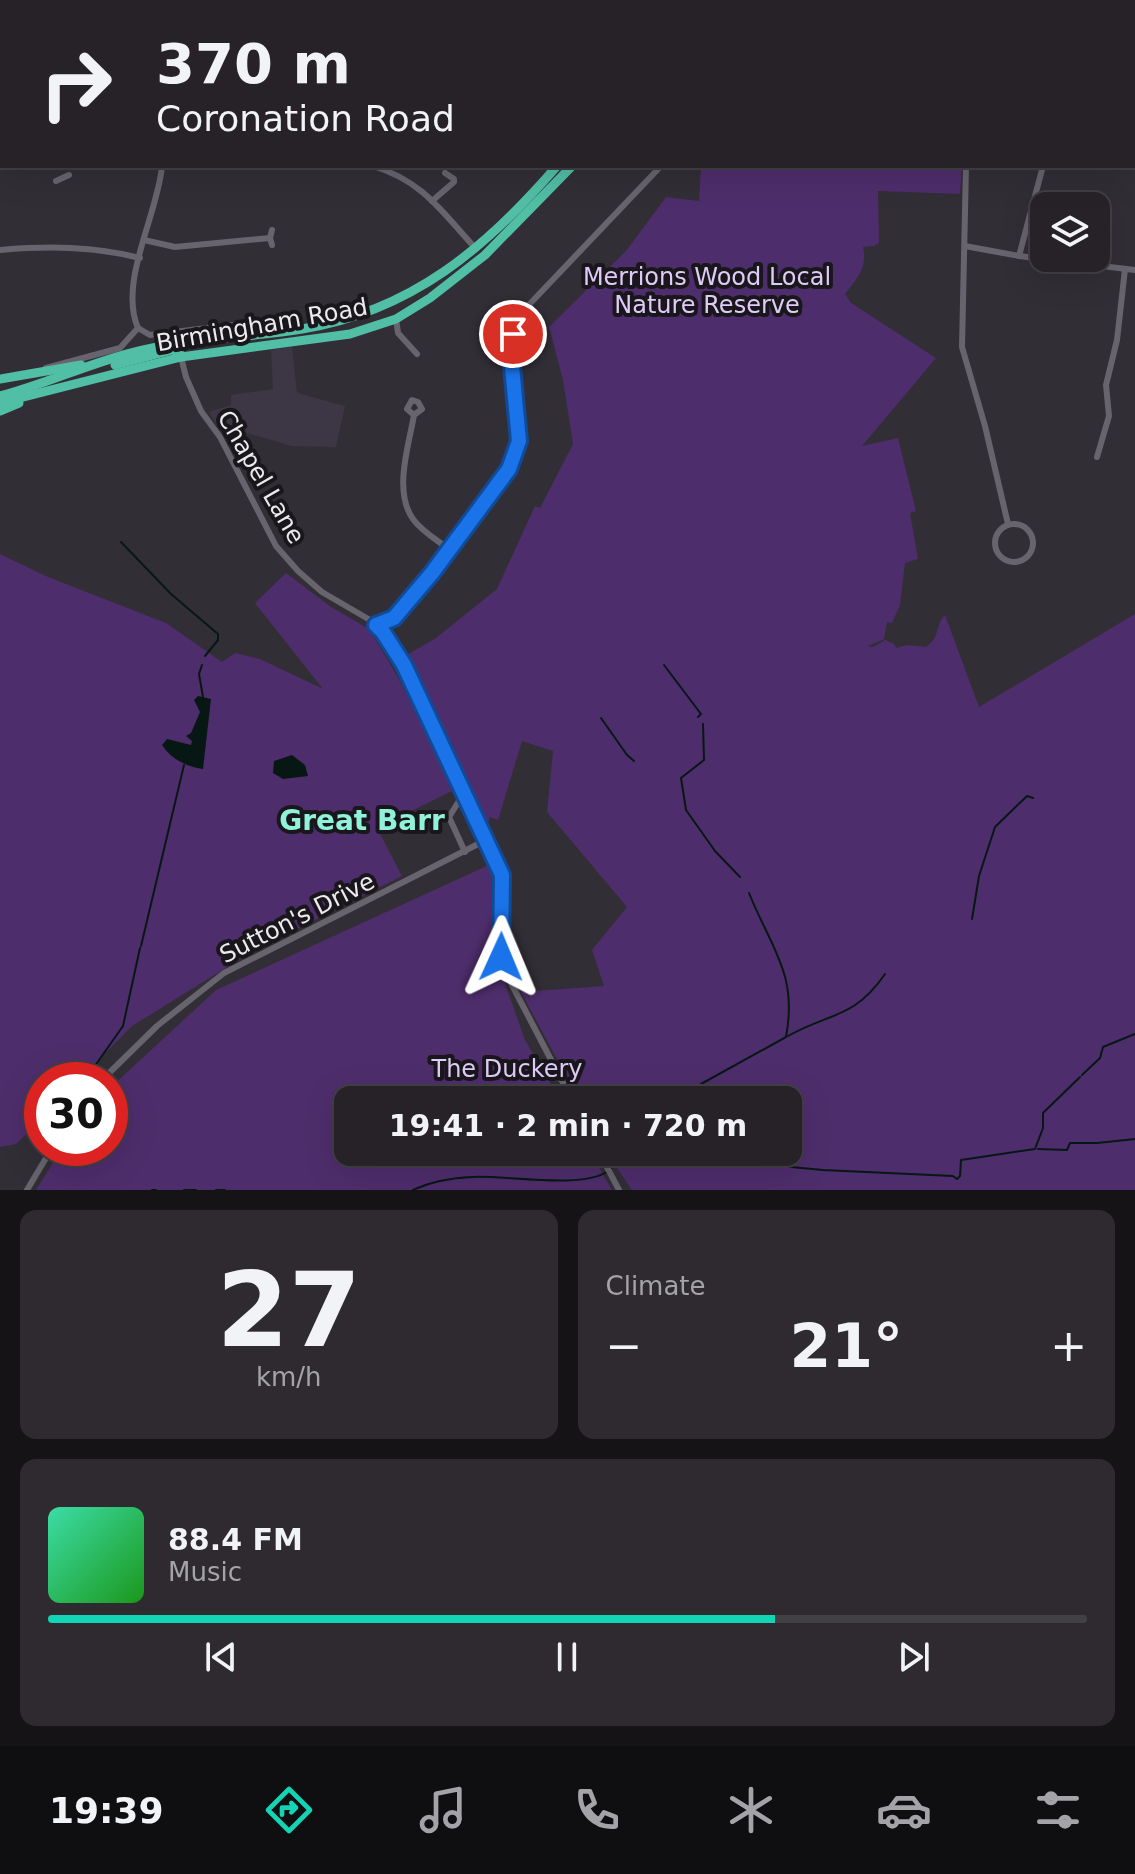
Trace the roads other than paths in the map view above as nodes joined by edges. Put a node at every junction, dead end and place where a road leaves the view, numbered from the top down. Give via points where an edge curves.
1 (60, 168) edge
2 (162, 168) edge
3 (378, 168) edge
4 (555, 168) edge
5 (570, 168) edge
6 (659, 168) edge
7 (966, 168) edge
8 (1042, 168) edge
9 (445, 173) dead end
10 (63, 178) dead end
11 (432, 201) junction
12 (271, 238) dead end
13 (144, 240) junction
14 (965, 246) junction
15 (476, 249) junction
16 (0, 250) edge
17 (1019, 256) junction
18 (140, 258) junction
19 (1125, 269) junction
20 (1135, 270) edge
21 (356, 317) junction
22 (340, 321) junction
23 (391, 321) junction
24 (138, 328) junction
25 (303, 329) junction
26 (417, 354) dead end
27 (181, 357) junction
28 (104, 362) junction
29 (40, 371) junction
30 (0, 379) edge
31 (59, 382) junction
32 (0, 396) edge
33 (0, 403) edge
34 (0, 411) edge
35 (414, 415) dead end
36 (1097, 451) dead end
37 (1008, 524) junction
38 (451, 551) junction
39 (394, 618) junction
40 (376, 625) junction
41 (383, 632) junction
42 (464, 793) junction
43 (486, 840) junction
44 (465, 852) junction
45 (120, 1062) edge
46 (565, 1086) edge
47 (41, 1166) edge
48 (606, 1166) edge
49 (27, 1190) edge
50 (619, 1190) edge

1 - 10 street
2 - 13 street
3 - 11 street via 411,182
4 - 15 highway, Birmingham Road
5 - 23 highway, Birmingham Road via 485,255
6 - 38 street via 518,320 511,356 516,455
7 - 14 street
8 - 17 street
9 - 11 street via 454,182
11 - 15 street
12 - 13 street via 184,246
13 - 18 street
14 - 17 street
14 - 37 street via 962,347
15 - 21 highway, Birmingham Road via 424,286
16 - 18 street via 79,248
17 - 19 street
18 - 24 street via 133,298
19 - 20 street
19 - 36 street via 1106,385 1109,416
21 - 22 highway, Birmingham Road
21 - 23 highway via 392,310
22 - 23 highway via 348,327
22 - 25 highway, Birmingham Road
23 - 26 street
23 - 27 highway, Birmingham Road via 350,334
24 - 25 street, Birmingham Road via 150,335 290,318
24 - 29 street, Birmingham Road via 120,348
25 - 28 highway, Birmingham Road via 185,342
27 - 31 highway, Birmingham Road
27 - 40 street, Chapel Lane via 201,411 276,546 322,592
28 - 29 highway
28 - 31 highway, Birmingham Road
29 - 30 highway
29 - 31 highway
31 - 32 highway, Birmingham Road
31 - 33 highway, Birmingham Road
31 - 34 highway
35 - 38 street via 405,496 412,518
37 - 37 street via 1020,525 1032,538 1028,556 1016,562 1004,560 994,544
38 - 39 street
39 - 40 street
39 - 41 street
40 - 41 street, Chapel Lane
41 - 42 street, Chapel Lane
42 - 43 street, Chapel Lane
42 - 44 street via 449,817
43 - 44 street, Sutton's Drive
43 - 46 street, Chapel Lane via 502,875 501,957
44 - 45 street, Sutton's Drive via 224,973
47 - 49 street
48 - 50 street

